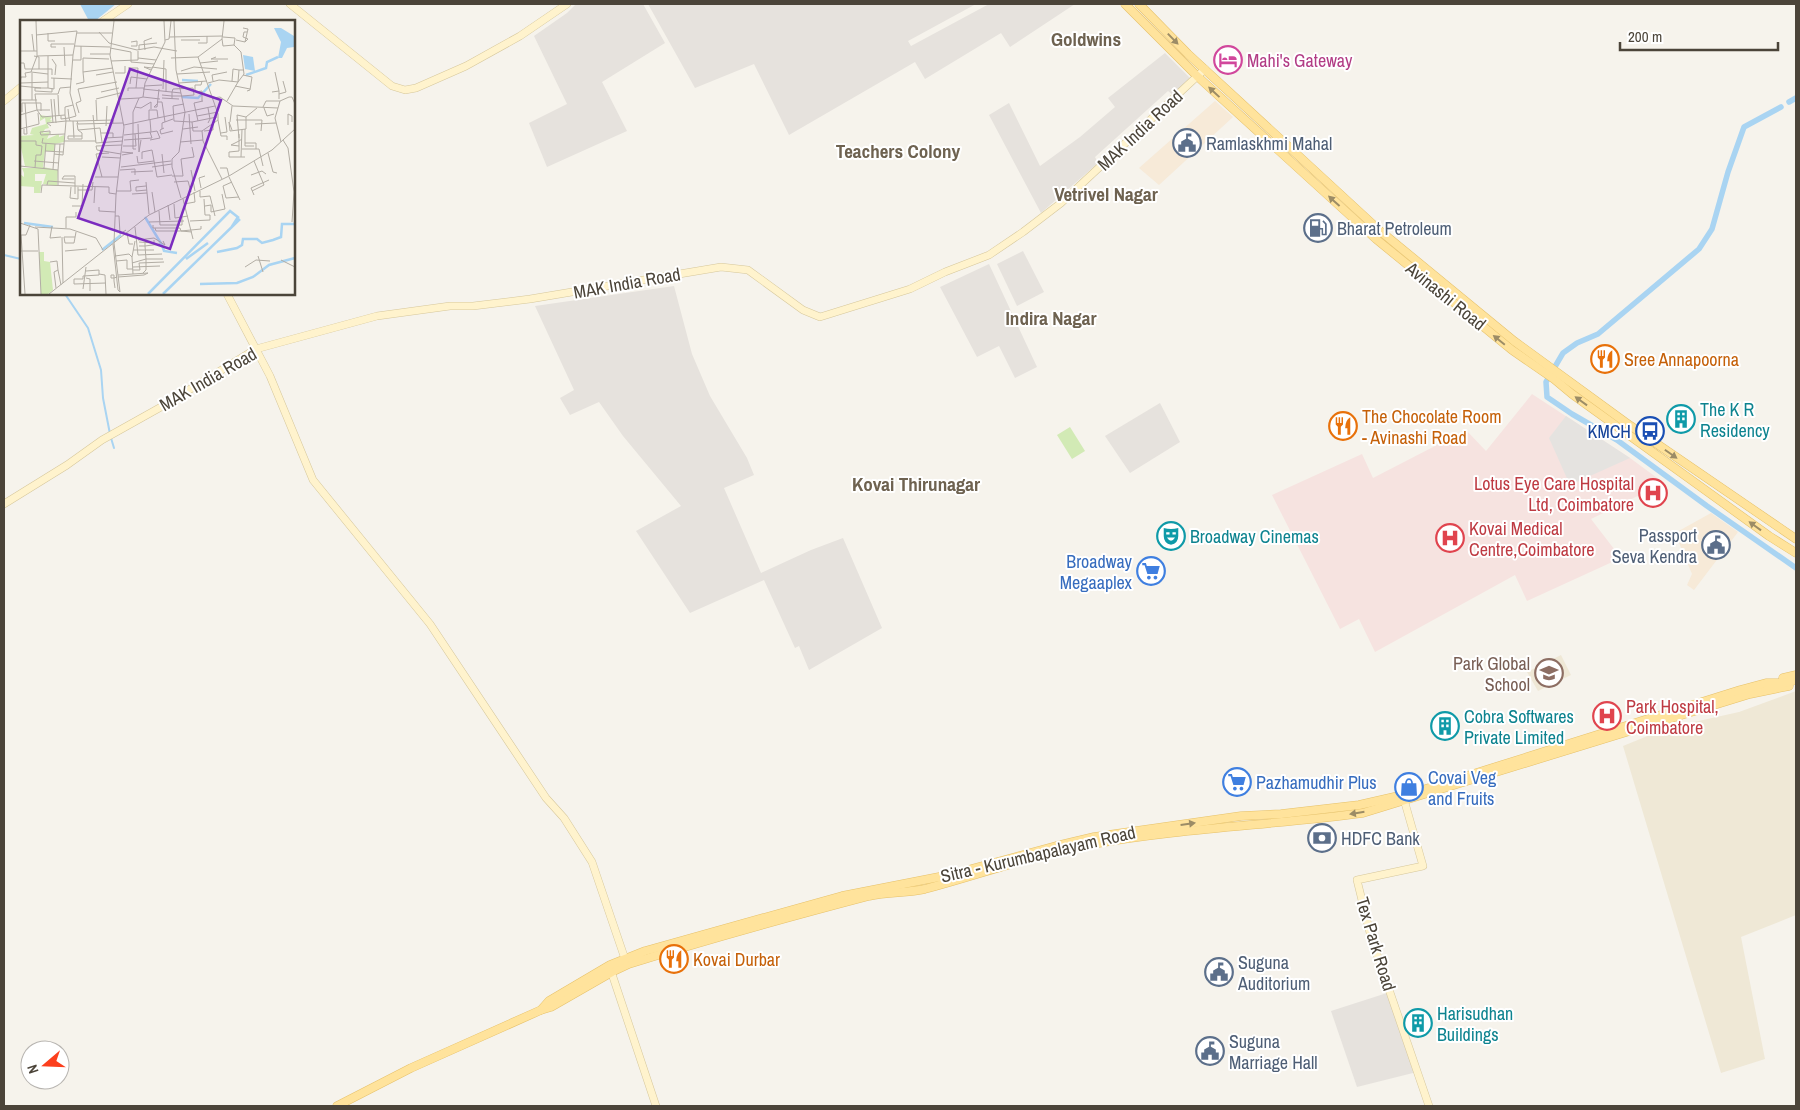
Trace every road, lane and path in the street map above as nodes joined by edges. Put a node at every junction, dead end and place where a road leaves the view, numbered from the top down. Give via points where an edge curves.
1 (128, 4) edge
2 (290, 4) edge
3 (567, 4) edge
4 (1125, 4) edge
5 (1139, 4) edge
6 (104, 20) edge
7 (1205, 69) junction
8 (1197, 76) junction
9 (20, 89) edge
10 (4, 101) edge
11 (228, 295) edge
12 (256, 349) junction
13 (1541, 365) junction
14 (1557, 377) junction
15 (4, 504) edge
16 (1777, 526) junction
17 (1769, 536) junction
18 (1796, 539) edge
19 (1796, 553) edge
20 (1796, 675) edge
21 (1796, 682) edge
22 (1765, 686) junction
23 (1403, 798) junction
24 (624, 959) junction
25 (611, 968) junction
26 (337, 1106) edge
27 (656, 1106) edge
28 (1429, 1106) edge

1 - 6 street
2 - 3 street via 392,86 405,90 441,78 509,43
4 - 8 main road, Avinashi Road
5 -> 7 main road, Avinashi Road
7 - 8 street, MAK India Road
7 - 13 main road, Avinashi Road via 1382,233
8 - 12 street, MAK India Road via 1061,203 989,255 910,289 820,317 803,310 748,270 721,267 530,299 376,316
13 -> 8 main road, Avinashi Road via 1512,350 1376,239
9 - 10 street
11 - 12 street
12 - 15 street, MAK India Road via 110,435
12 - 24 street via 313,480 430,624 592,862
13 - 14 main road, Avinashi Road
14 -> 16 main road, Avinashi Road
17 -> 14 main road, Avinashi Road via 1572,394
16 - 17 main road
16 - 18 main road, Avinashi Road
17 - 19 main road, Avinashi Road
20 - 22 main road
21 - 22 main road, Sitra - Kurumbapalayam Road
22 - 23 main road, Sitra - Kurumbapalayam Road
24 -> 23 main road, Sitra - Kurumbapalayam Road via 842,896 949,876 1094,838 1241,816
23 -> 25 main road via 1363,813 1092,844 922,890 872,896
23 - 28 street, Tex Park Road via 1423,866 1358,880 1371,937
24 - 25 main road, Sitra - Kurumbapalayam Road
25 - 26 main road, Sitra - Kurumbapalayam Road via 549,1001 541,1010 411,1068
25 - 27 street

